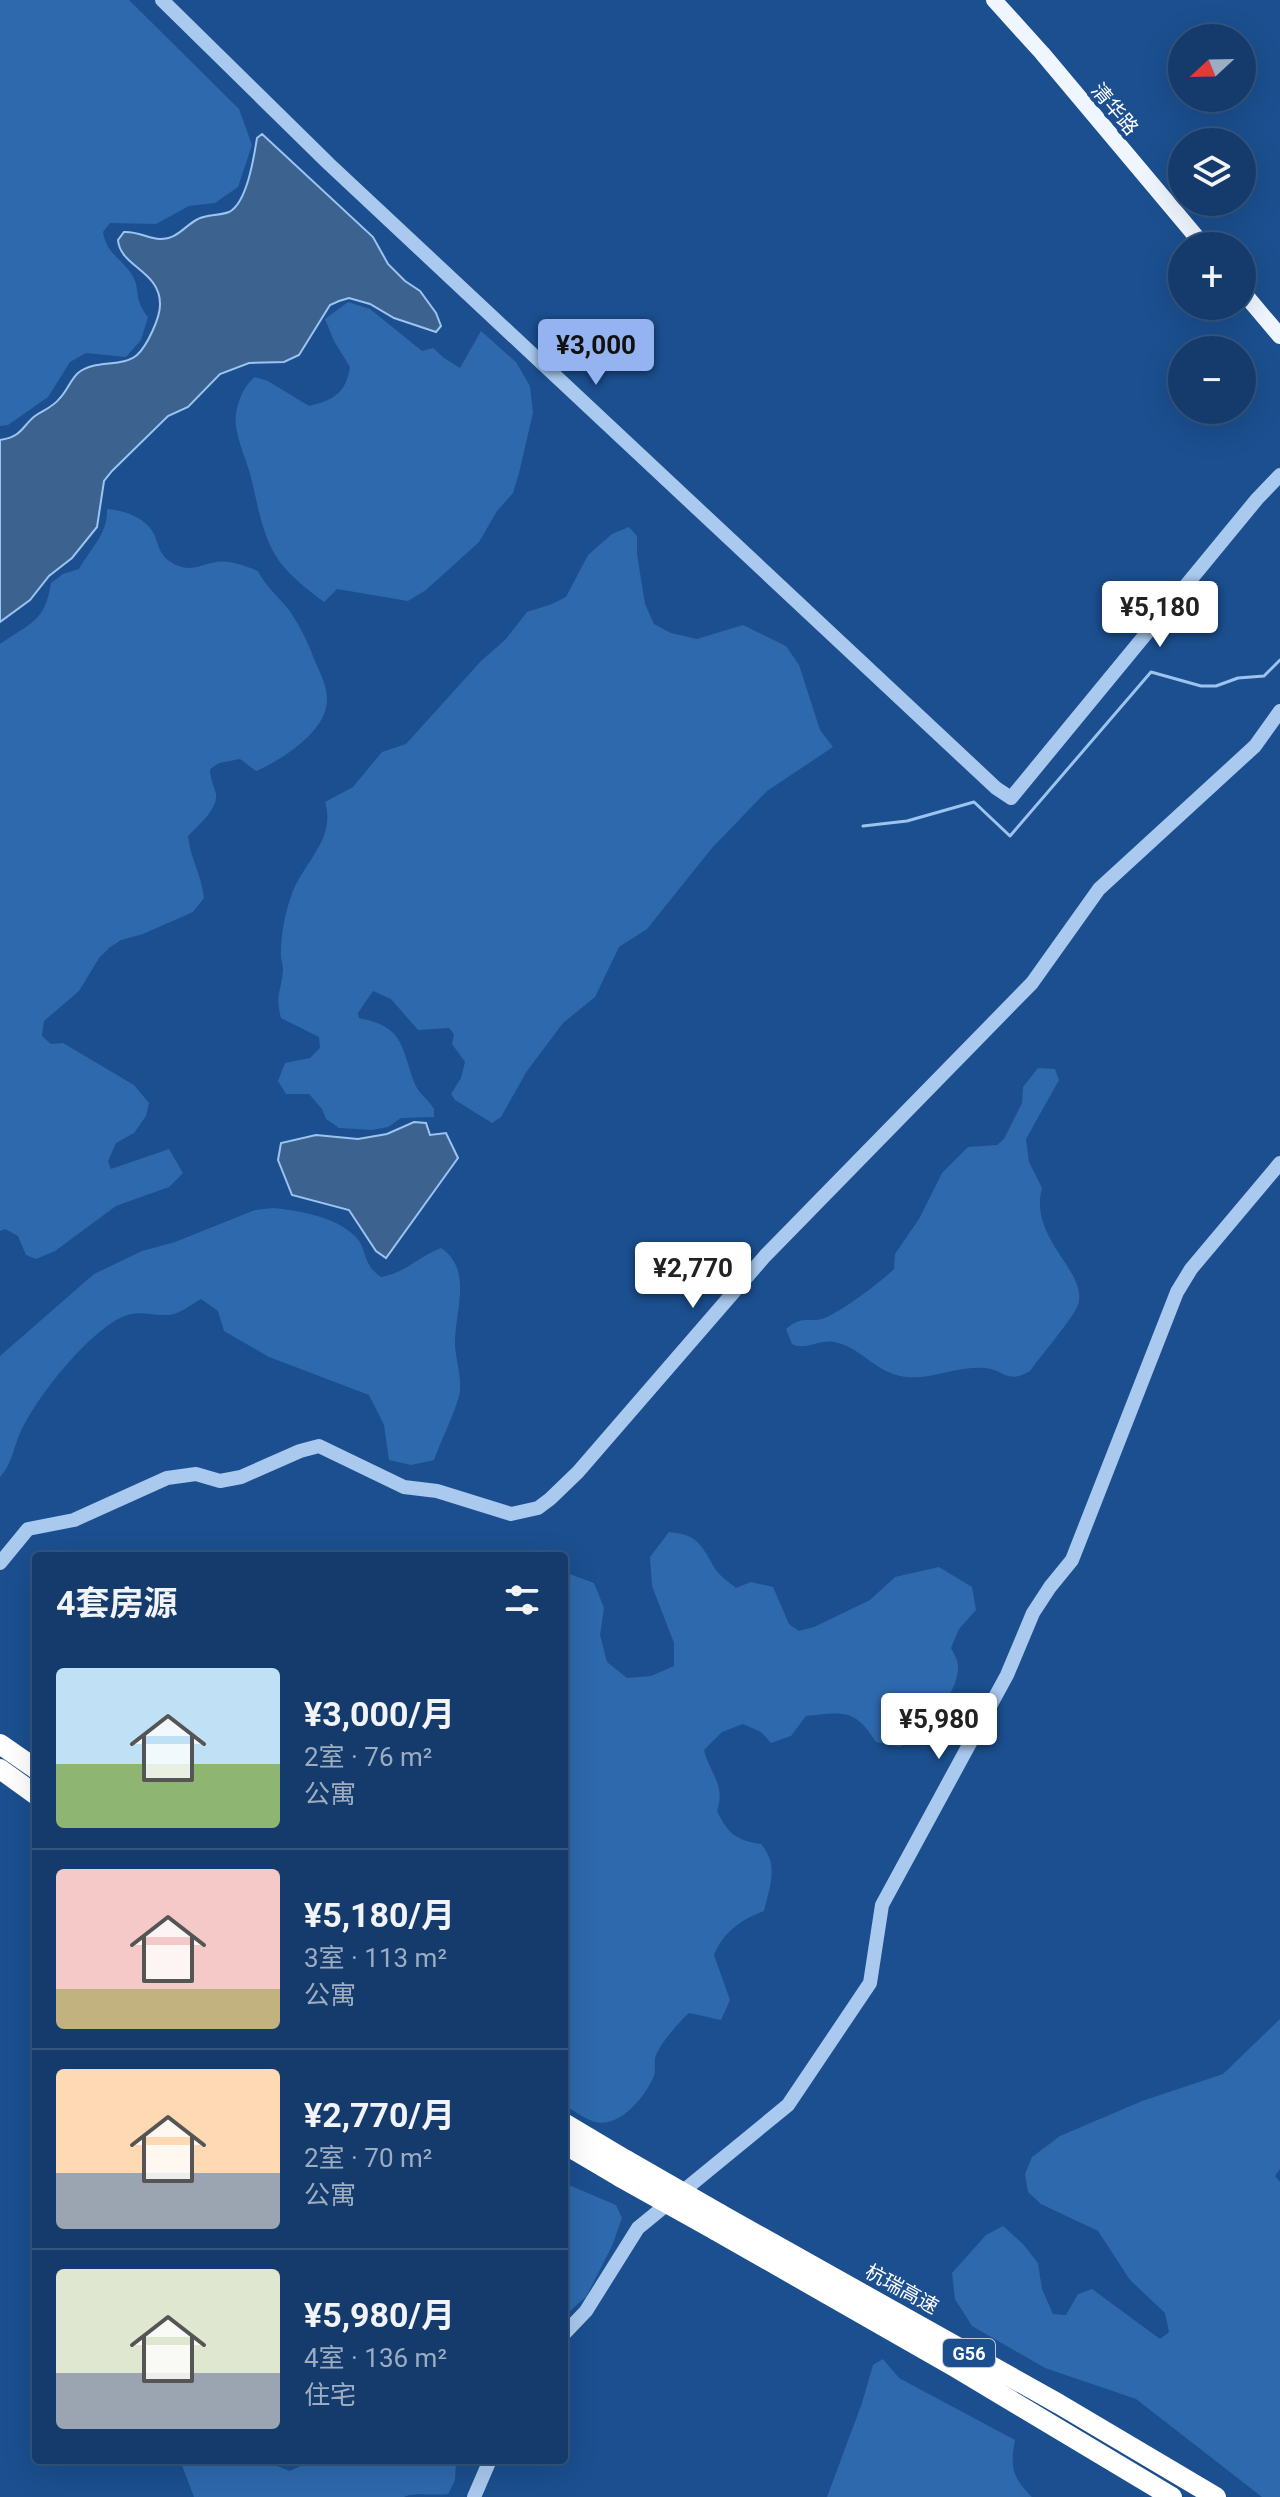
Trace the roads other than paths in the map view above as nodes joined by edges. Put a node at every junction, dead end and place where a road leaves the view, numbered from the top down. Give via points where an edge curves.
1 (162, 0) edge
2 (994, 0) edge
3 (1192, 232) edge
4 (1256, 308) edge
5 (1280, 336) edge
6 (1280, 475) edge
7 (1280, 711) edge
8 (1280, 1163) edge
9 (0, 1563) edge
10 (0, 1744) edge
11 (32, 1766) edge
12 (0, 1769) edge
13 (32, 1792) edge
14 (568, 2126) edge
15 (568, 2146) edge
16 (623, 2169) junction
17 (717, 2222) junction
18 (568, 2330) edge
19 (488, 2464) edge
20 (474, 2497) edge
21 (1172, 2497) edge
22 (1216, 2497) edge

1 - 6 street via 340,175 1011,798
2 - 3 main road, 清华路
4 - 5 main road
7 - 9 street via 1255,746 1099,889 1032,983 765,1256 578,1472 538,1508 511,1514 437,1491 404,1487 319,1446 241,1477 167,1478 74,1520 28,1529
8 - 18 street via 1177,1292 1072,1560 1033,1613 1007,1675 882,1905 870,1983 788,2105 638,2228 586,2311
10 - 11 highway
12 - 13 highway
14 - 16 highway, 杭瑞高速 / G56
15 - 16 highway, 杭瑞高速 / G56
16 - 17 highway, 杭瑞高速 / G56, bridge
17 - 21 highway, 杭瑞高速 / G56
17 - 22 highway, 杭瑞高速 / G56 via 1059,2404
19 - 20 street

